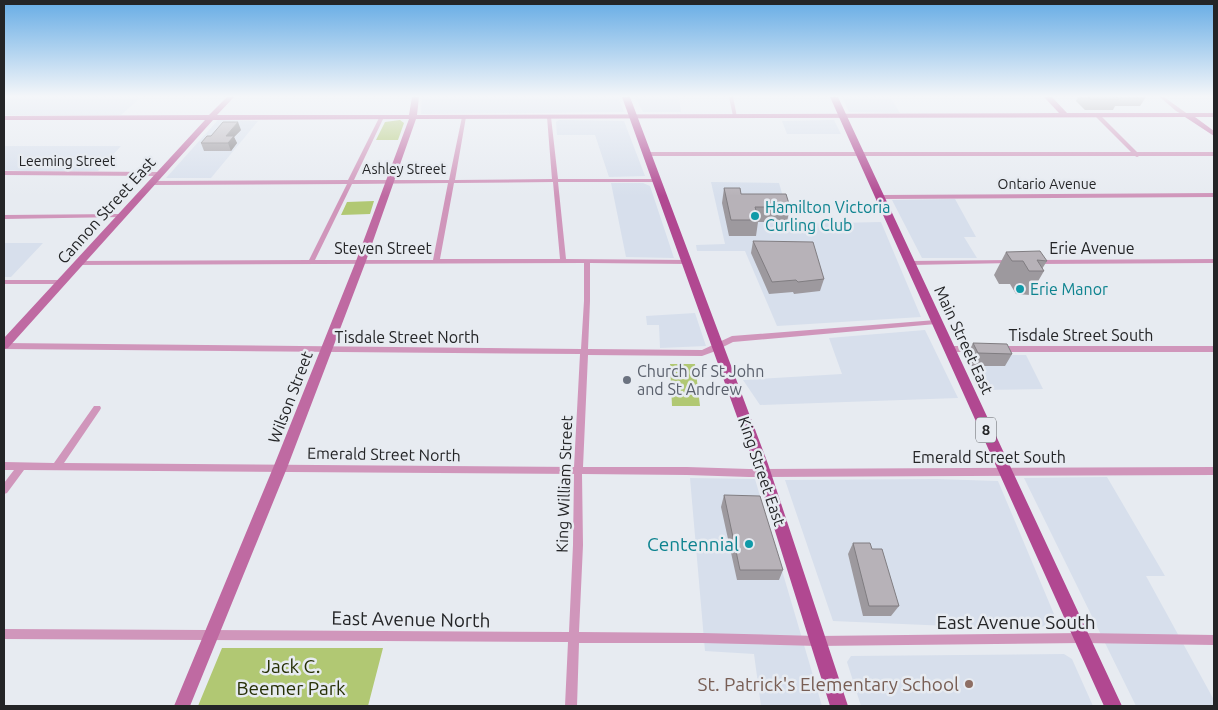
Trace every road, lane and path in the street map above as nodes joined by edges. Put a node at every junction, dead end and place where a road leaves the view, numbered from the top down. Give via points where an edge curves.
1 (200, 130) edge
2 (376, 130) edge
3 (408, 130) edge
4 (461, 130) edge
5 (550, 130) edge
6 (638, 130) edge
7 (850, 130) edge
8 (1112, 130) edge
9 (647, 154) junction
10 (861, 154) junction
11 (1214, 154) edge
12 (1137, 155) junction
13 (4, 174) edge
14 (160, 174) junction
15 (556, 180) junction
16 (657, 180) junction
17 (390, 181) junction
18 (451, 181) junction
19 (350, 182) junction
20 (151, 183) junction
21 (1214, 195) edge
22 (880, 197) junction
23 (4, 216) edge
24 (120, 216) junction
25 (563, 260) junction
26 (1214, 261) edge
27 (311, 262) junction
28 (362, 262) junction
29 (436, 262) junction
30 (587, 262) junction
31 (688, 262) junction
32 (78, 263) junction
33 (910, 263) junction
34 (4, 282) edge
35 (60, 282) junction
36 (936, 322) junction
37 (4, 345) edge
38 (718, 347) junction
39 (948, 349) junction
40 (985, 349) edge
41 (995, 349) edge
42 (1214, 349) edge
43 (326, 350) junction
44 (583, 352) junction
45 (97, 408) dead end
46 (4, 466) edge
47 (22, 466) junction
48 (56, 466) junction
49 (280, 468) junction
50 (578, 471) junction
51 (1005, 471) junction
52 (1214, 471) edge
53 (764, 473) junction
54 (4, 490) edge
55 (4, 634) edge
56 (212, 635) junction
57 (573, 638) junction
58 (1082, 638) junction
59 (1214, 640) edge
60 (818, 641) junction
61 (182, 706) edge
62 (571, 706) edge
63 (839, 706) edge
64 (1113, 706) edge

1 - 14 main road, Cannon Street East
2 - 19 street
3 - 17 main road, Wilson Street
4 - 18 street
5 - 15 street
6 - 9 main road, King Street East
7 - 10 main road, Main Street East / 8
8 - 12 street
9 - 10 street
9 - 16 main road, King Street East
10 - 12 street
10 - 22 main road, Main Street East / 8
11 - 12 street
13 - 14 street, Leeming Street
14 - 20 main road, Cannon Street East
15 - 16 street, Ashley Street
15 - 18 street, Ashley Street
15 - 25 street
16 - 31 main road, King Street East
17 - 18 street, Ashley Street
17 - 19 street, Ashley Street
17 - 28 main road, Wilson Street
18 - 29 street
19 - 20 street, Ashley Street
19 - 27 street
20 - 24 main road, Cannon Street East
21 - 22 street, Ontario Avenue
22 - 33 main road, Main Street East / 8
23 - 24 street
24 - 32 main road, Cannon Street East
25 - 29 street, Steven Street
25 - 30 street, Steven Street
26 - 33 street, Erie Avenue
27 - 28 street, Steven Street
27 - 32 street, Steven Street
28 - 29 street, Steven Street
28 - 43 main road, Wilson Street
30 - 31 street, Steven Street
30 - 44 street, King William Street
31 - 38 main road, King Street East
32 - 35 main road, Cannon Street East
33 - 36 main road, Main Street East / 8
34 - 35 street
35 - 37 main road, Cannon Street East
36 - 38 street via 732,339
36 - 39 main road, Main Street East / 8
37 - 43 street, Tisdale Street North
38 - 44 street, Tisdale Street North via 702,353
38 - 53 main road, King Street East
39 - 40 street, Tisdale Street South
39 - 51 main road, Main Street East / 8
41 - 42 street, Tisdale Street South
43 - 44 street, Tisdale Street North
43 - 49 main road, Wilson Street
44 - 50 street, King William Street
45 - 48 street
46 - 47 street, Emerald Street North
47 - 48 street, Emerald Street North
47 - 54 street
48 - 49 street, Emerald Street North
49 - 50 street, Emerald Street North
49 - 56 main road, Wilson Street
50 - 53 street, Emerald Street North
50 - 57 street, King William Street
51 - 52 street, Emerald Street South
51 - 53 street, Emerald Street South
51 - 58 main road, Main Street East / 8
53 - 60 main road, King Street East
55 - 56 street, East Avenue North
56 - 57 street, East Avenue North
56 - 61 main road, Wilson Street
57 - 60 street, East Avenue North
57 - 62 street, King William Street
58 - 59 street, East Avenue South
58 - 60 street, East Avenue South
58 - 64 main road, Main Street East / 8
60 - 63 main road, King Street East

